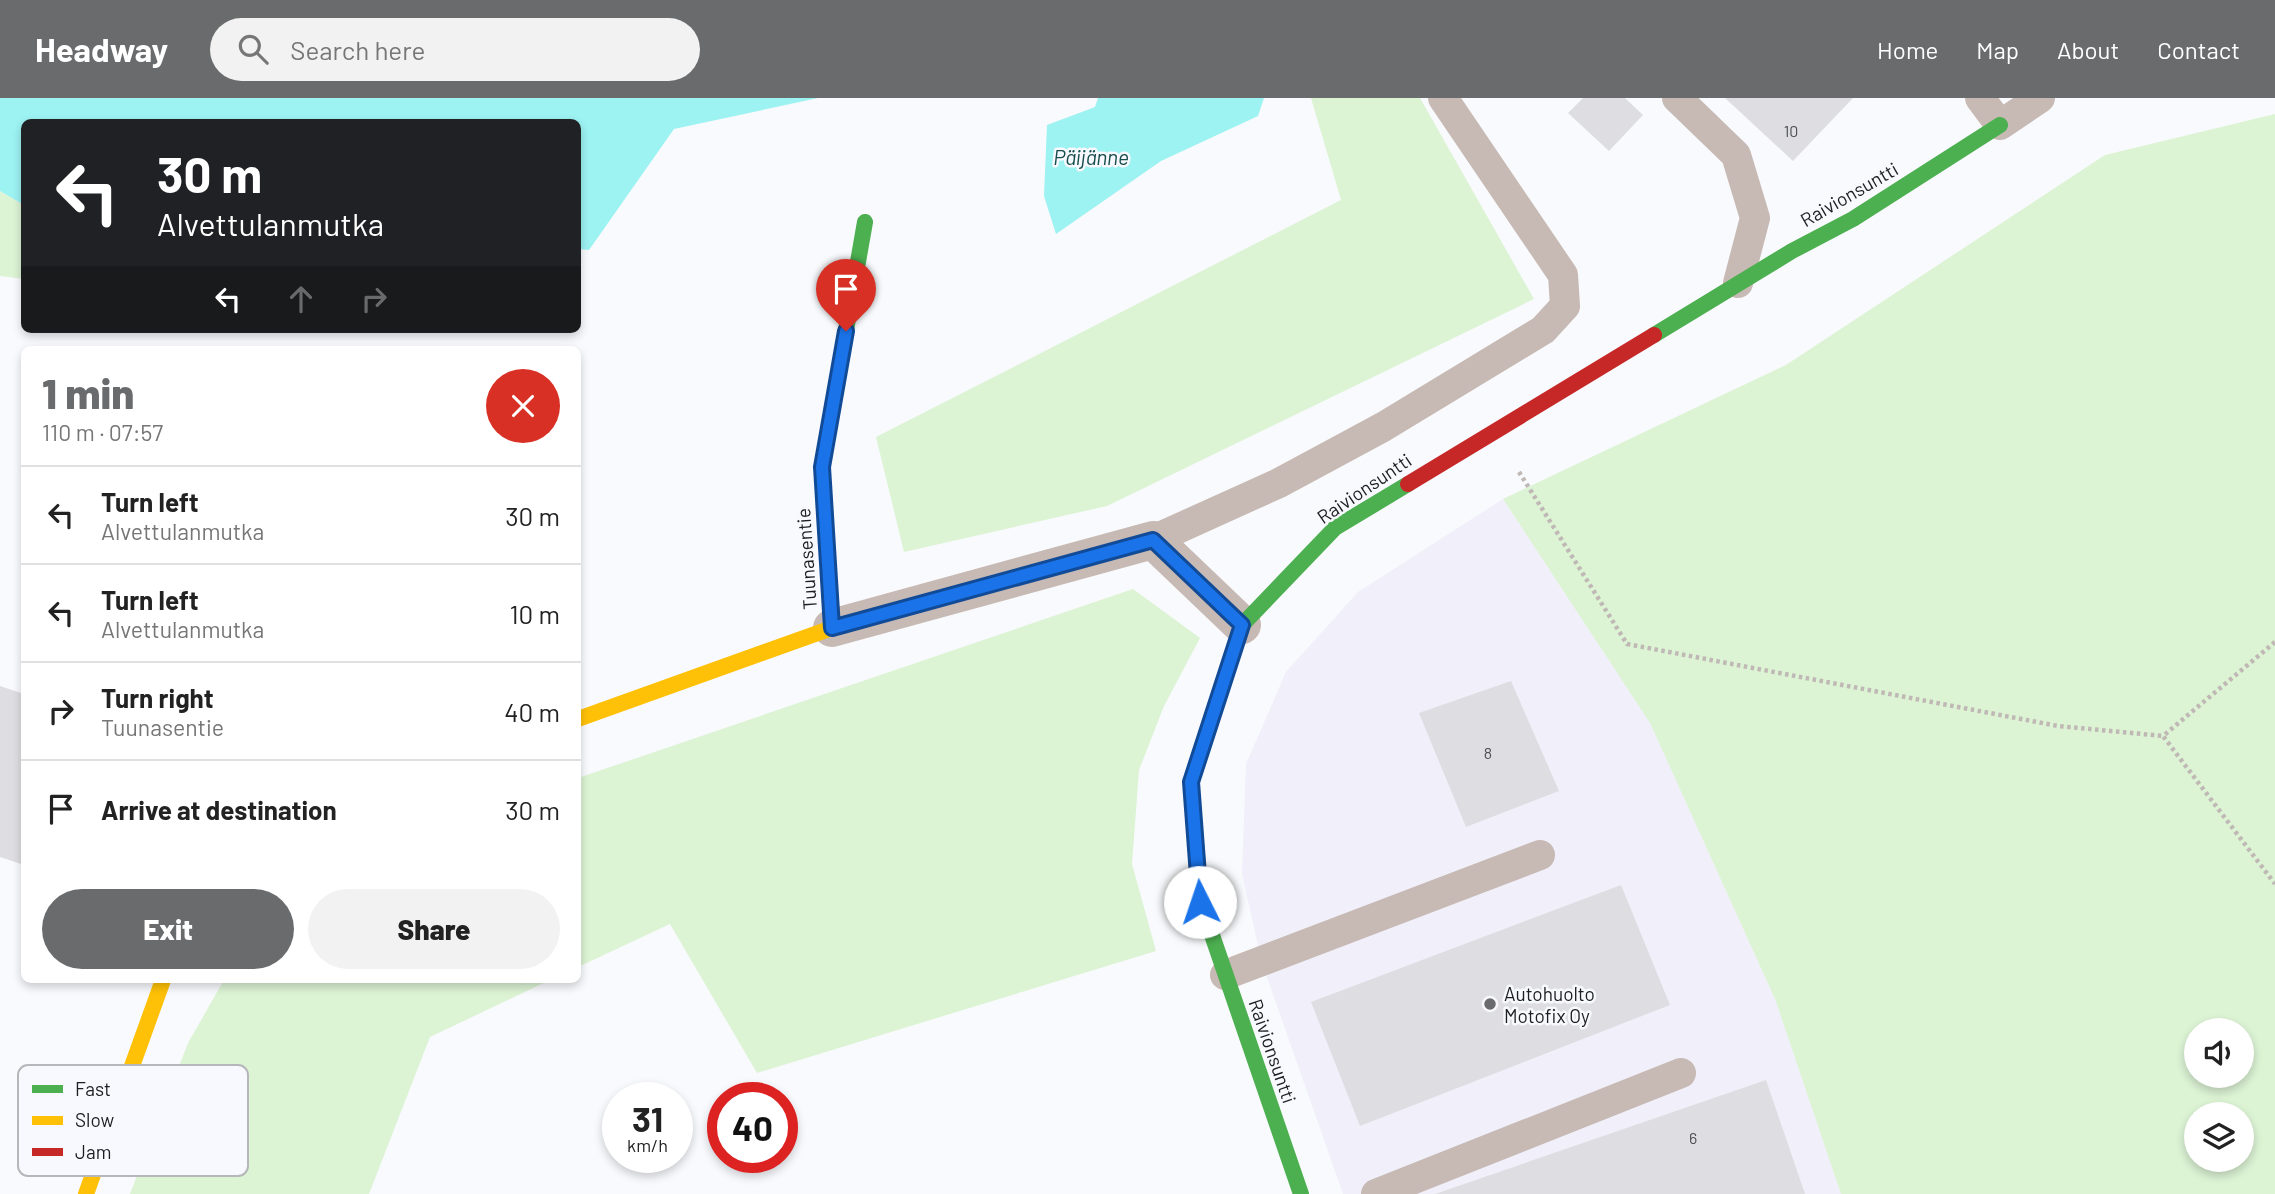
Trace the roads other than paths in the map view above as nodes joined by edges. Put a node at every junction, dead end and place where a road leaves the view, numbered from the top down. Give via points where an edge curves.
1 (1443, 98) edge
2 (1677, 98) edge
3 (1980, 98) edge
4 (2040, 98) edge
5 (2000, 125) junction
6 (865, 222) dead end
7 (1738, 284) junction
8 (1153, 540) junction
9 (1242, 625) junction
10 (832, 628) junction
11 (581, 718) edge
12 (1540, 855) dead end
13 (1225, 975) junction
14 (162, 983) edge
15 (132, 1065) edge
16 (1681, 1073) dead end
17 (92, 1176) edge
18 (86, 1194) edge
19 (1301, 1194) edge
20 (1376, 1194) edge

1 - 8 lane via 1563,275 1565,306 1543,330 1383,427 1279,482
2 - 7 lane via 1736,155 1755,218
3 - 5 lane
4 - 5 lane
5 - 7 street, Raivionsuntti via 1853,219
6 - 10 street, Tuunasentie via 822,467
7 - 9 street, Raivionsuntti via 1335,528
8 - 9 street
8 - 10 street
9 - 13 street, Raivionsuntti via 1191,782 1200,902
10 - 11 street, Tuunasentie
12 - 13 lane
13 - 19 street, Raivionsuntti
14 - 15 street
16 - 20 lane
17 - 18 street

